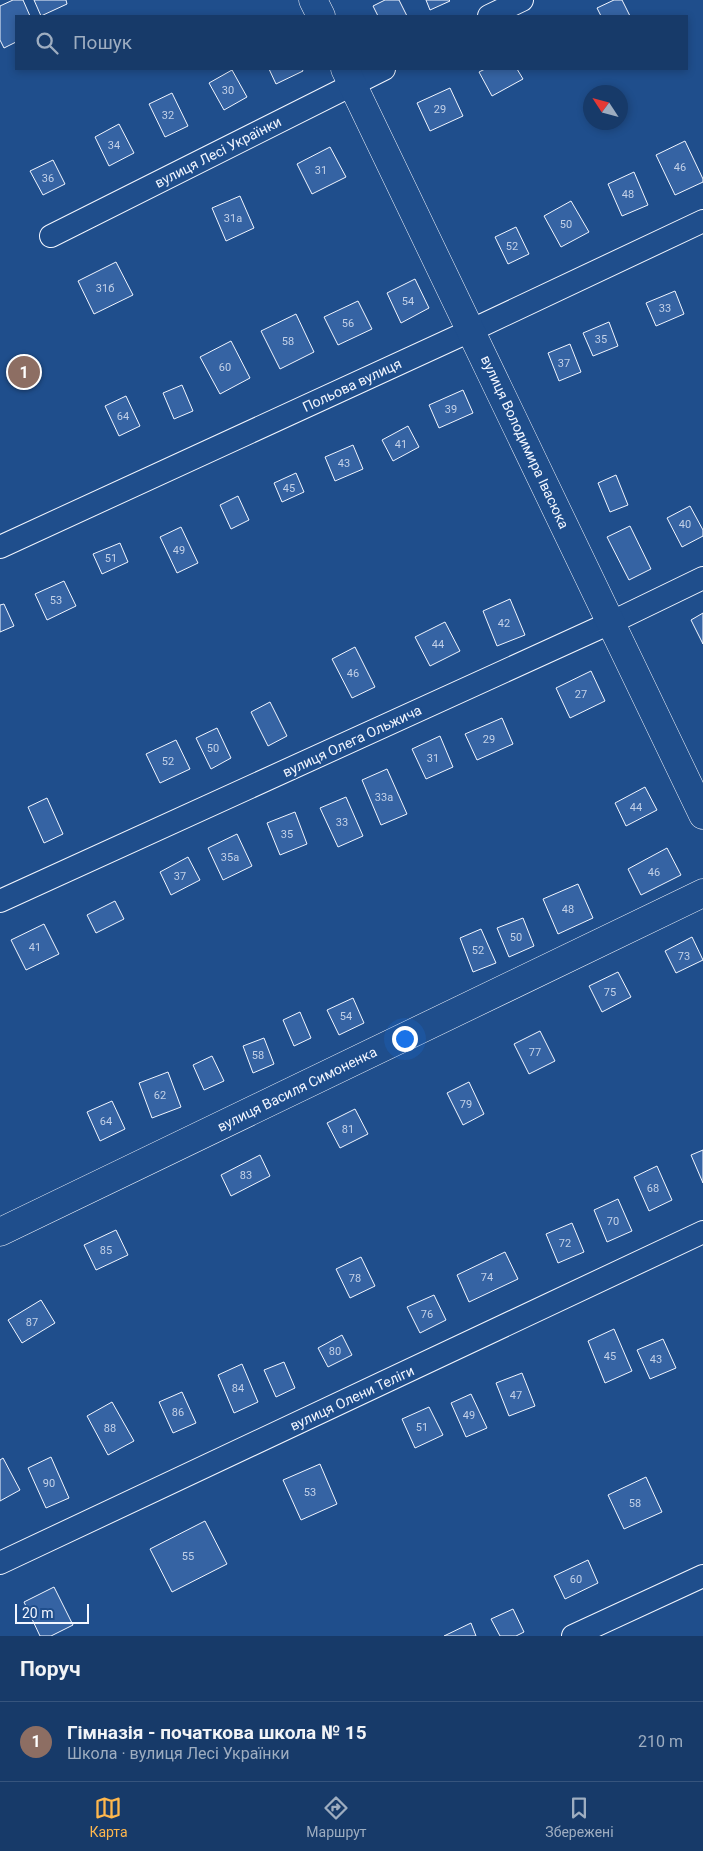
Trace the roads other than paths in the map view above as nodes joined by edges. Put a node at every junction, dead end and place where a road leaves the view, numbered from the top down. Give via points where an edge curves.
1 (313, 0) edge
2 (522, 0) edge
3 (320, 15) edge
4 (491, 15) edge
5 (379, 70) edge
6 (349, 76) edge
7 (703, 221) edge
8 (51, 236) dead end
9 (472, 330) junction
10 (0, 547) edge
11 (703, 578) edge
12 (610, 623) junction
13 (703, 815) edge
14 (703, 893) edge
15 (0, 901) edge
16 (0, 1232) edge
17 (703, 1232) edge
18 (0, 1563) edge
19 (703, 1576) edge
20 (574, 1636) edge

1 - 3 street
2 - 4 street
5 - 6 street, вулиця Лесі Українки
6 - 8 street, вулиця Лесі Українки
6 - 9 street, вулиця Володимира Івасюка
7 - 9 street, Польова вулиця
9 - 10 street, Польова вулиця
9 - 12 street, вулиця Володимира Івасюка
11 - 12 street, вулиця Олега Ольжича
12 - 13 street, вулиця Володимира Івасюка
12 - 15 street, вулиця Олега Ольжича
14 - 16 street, вулиця Василя Симоненка
17 - 18 street, вулиця Олени Теліги
19 - 20 street

